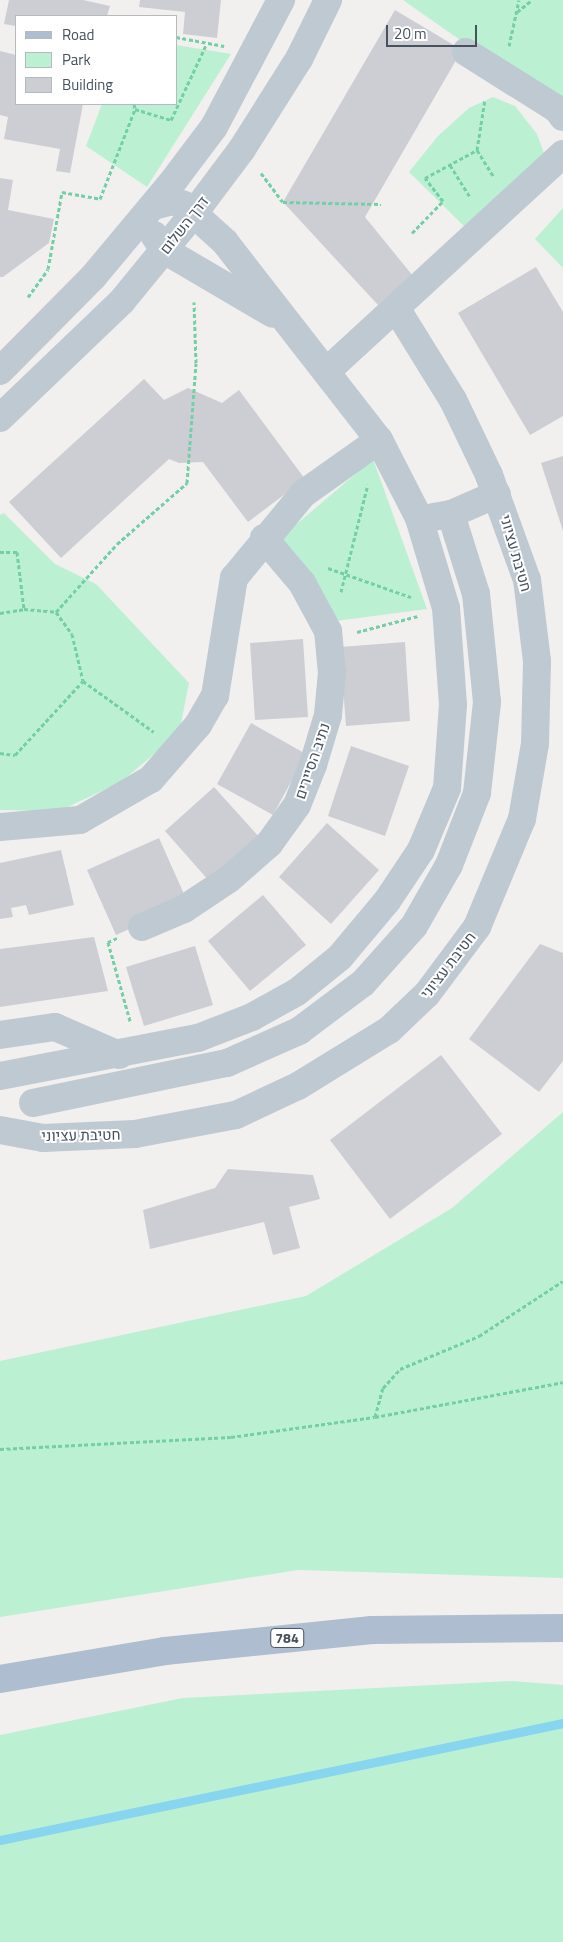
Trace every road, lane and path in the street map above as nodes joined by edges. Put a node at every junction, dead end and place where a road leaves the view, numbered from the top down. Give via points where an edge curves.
1 (281, 0) edge
2 (328, 0) edge
3 (519, 0) edge
4 (532, 0) edge
5 (517, 13) junction
6 (178, 38) edge
7 (466, 52) dead end
8 (498, 61) junction
9 (134, 105) edge
10 (178, 105) edge
11 (178, 105) edge
12 (135, 108) junction
13 (563, 117) edge
14 (242, 149) junction
15 (563, 154) edge
16 (450, 165) junction
17 (381, 204) dead end
18 (153, 206) junction
19 (194, 213) junction
20 (488, 224) junction
21 (412, 234) dead end
22 (164, 250) junction
23 (202, 270) junction
24 (26, 301) dead end
25 (396, 308) junction
26 (285, 321) junction
27 (328, 370) junction
28 (0, 371) edge
29 (0, 418) edge
30 (379, 440) junction
31 (497, 494) junction
32 (451, 514) junction
33 (419, 518) junction
34 (264, 538) junction
35 (0, 552) edge
36 (318, 563) dead end
37 (344, 576) junction
38 (340, 594) dead end
39 (446, 608) junction
40 (24, 609) junction
41 (56, 612) junction
42 (0, 614) edge
43 (329, 640) junction
44 (83, 682) junction
45 (179, 750) junction
46 (0, 753) edge
47 (0, 827) edge
48 (142, 927) dead end
49 (110, 949) dead end
50 (127, 1010) dead end
51 (0, 1035) edge
52 (119, 1056) junction
53 (40, 1072) junction
54 (0, 1076) edge
55 (33, 1103) junction
56 (3, 1130) edge
57 (563, 1280) edge
58 (563, 1382) edge
59 (375, 1417) junction
60 (0, 1449) edge
61 (563, 1628) edge
62 (0, 1679) edge

1 - 18 street via 214,127
2 - 14 street, דרך השלום via 299,59
3 - 5 path
4 - 5 path
5 - 8 path
6 - 10 path via 206,45
7 - 8 street
8 - 13 street
8 - 16 path via 477,150
9 - 12 path
11 - 12 path via 171,120
12 - 24 path via 100,199 62,192 48,270
14 - 17 path via 283,202
14 - 19 street, דרך השלום
15 - 20 street
16 - 20 path
16 - 21 path via 425,178 443,201
18 - 19 street via 173,201
18 - 22 street via 152,228
18 - 28 street via 93,277
19 - 22 street, דרך השלום
19 - 26 street via 242,262
20 - 25 street
22 - 23 street
22 - 29 street, דרך השלום via 122,302
23 - 26 street
23 - 41 path via 194,291 196,363 188,482 116,544
25 - 27 street
25 - 31 street, חטיבת עציוני via 453,400
26 - 27 street
27 - 30 street
30 - 33 street
30 - 34 street via 303,494
30 - 37 path
31 - 32 street, חטיבת עציוני
31 - 56 street, חטיבת עציוני via 527,580 537,661 535,744 522,819 500,877 477,927 427,994 389,1030 348,1057 298,1086 236,1114 135,1134 43,1138
32 - 33 street, חטיבת עציוני
32 - 55 street via 476,594 487,702 477,793 449,865 414,926 363,983 299,1030 227,1062
33 - 39 street
34 - 43 street, נתיב הסיירים via 302,583 328,631
34 - 45 street via 234,578 215,696
35 - 40 path via 17,552
36 - 37 path
37 - 38 path
37 - 39 path
39 - 43 path
39 - 52 street via 453,705 447,788 421,850 388,901 340,957 297,992 252,1017 198,1038
40 - 41 path
40 - 42 path
41 - 44 path via 72,634
43 - 48 street, נתיב הסיירים via 332,673 328,715 296,806 269,844 229,879 184,909
44 - 45 path
44 - 46 path via 15,755
45 - 47 street via 151,779 80,820
49 - 50 path
51 - 52 street via 56,1027
52 - 53 street
53 - 54 street
53 - 55 street
55 - 56 street, חטיבת עציוני
57 - 59 path via 479,1336 400,1369 383,1388
58 - 59 path
59 - 60 path via 231,1437
61 - 62 main road, 784 via 372,1630 165,1651

